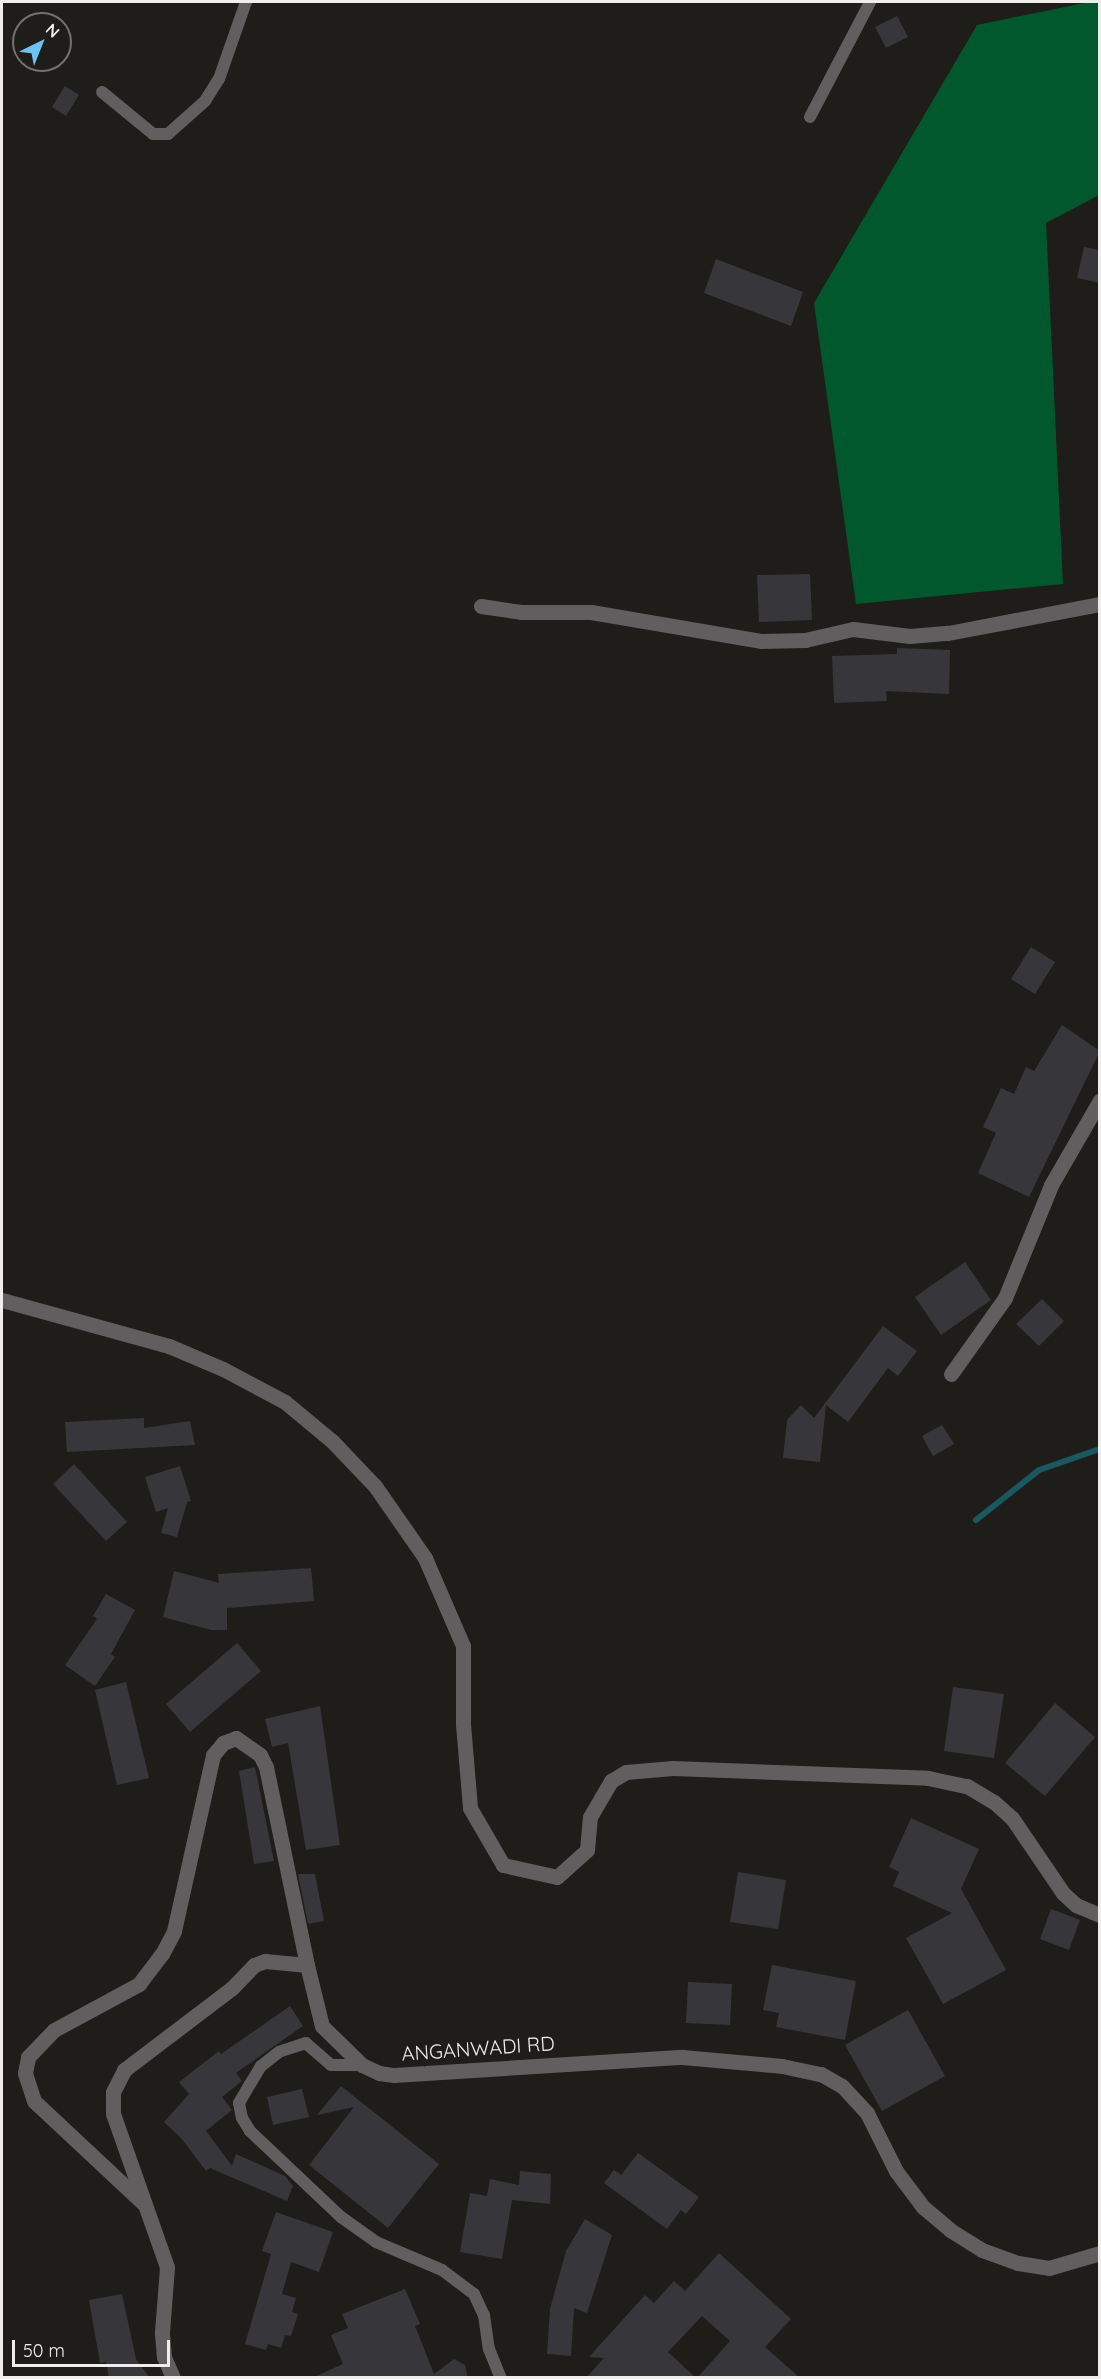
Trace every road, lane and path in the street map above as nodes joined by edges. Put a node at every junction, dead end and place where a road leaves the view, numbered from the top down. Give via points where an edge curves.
1 (246, 2) edge
2 (870, 2) edge
3 (102, 92) dead end
4 (810, 117) dead end
5 (1100, 604) edge
6 (481, 606) dead end
7 (1100, 1100) edge
8 (2, 1300) edge
9 (951, 1374) dead end
10 (1100, 1915) edge
11 (307, 1965) junction
12 (362, 2065) junction
13 (148, 2208) junction
14 (1100, 2253) edge
15 (172, 2378) edge
16 (501, 2378) edge

1 - 3 lane via 219,79 205,101 168,134 153,134
2 - 4 lane
5 - 6 street via 948,633 910,636 853,629 805,640 761,640 591,612 521,612
7 - 9 street via 1051,1185 1005,1298
8 - 10 street via 169,1346 224,1369 285,1402 332,1441 375,1486 425,1558 463,1646 463,1724 470,1808 503,1865 557,1877 587,1851 590,1817 611,1781 626,1772 673,1768 928,1778 967,1786 994,1802 1012,1818 1063,1893 1076,1905
11 - 12 street, ANGANWADI RD via 322,2026
11 - 13 street via 265,1961 254,1965 231,1988 124,2070 117,2080 113,2114
11 - 13 street, ANGANWADI RD via 266,1767 260,1755 236,1738 223,1743 213,1755 174,1931 162,1954 139,1984 54,2030 38,2043 26,2065 28,2088 34,2101
12 - 14 street, ANGANWADI RD via 394,2075 682,2057 782,2066 821,2074 842,2086 867,2113 896,2170 923,2207 950,2230 982,2250 1018,2263 1049,2268
12 - 16 lane via 331,2065 306,2043 279,2052 261,2066 239,2103 242,2118 250,2131 341,2217 376,2242 442,2270 474,2294 484,2315 489,2349
13 - 15 street via 167,2266 162,2332 164,2357

